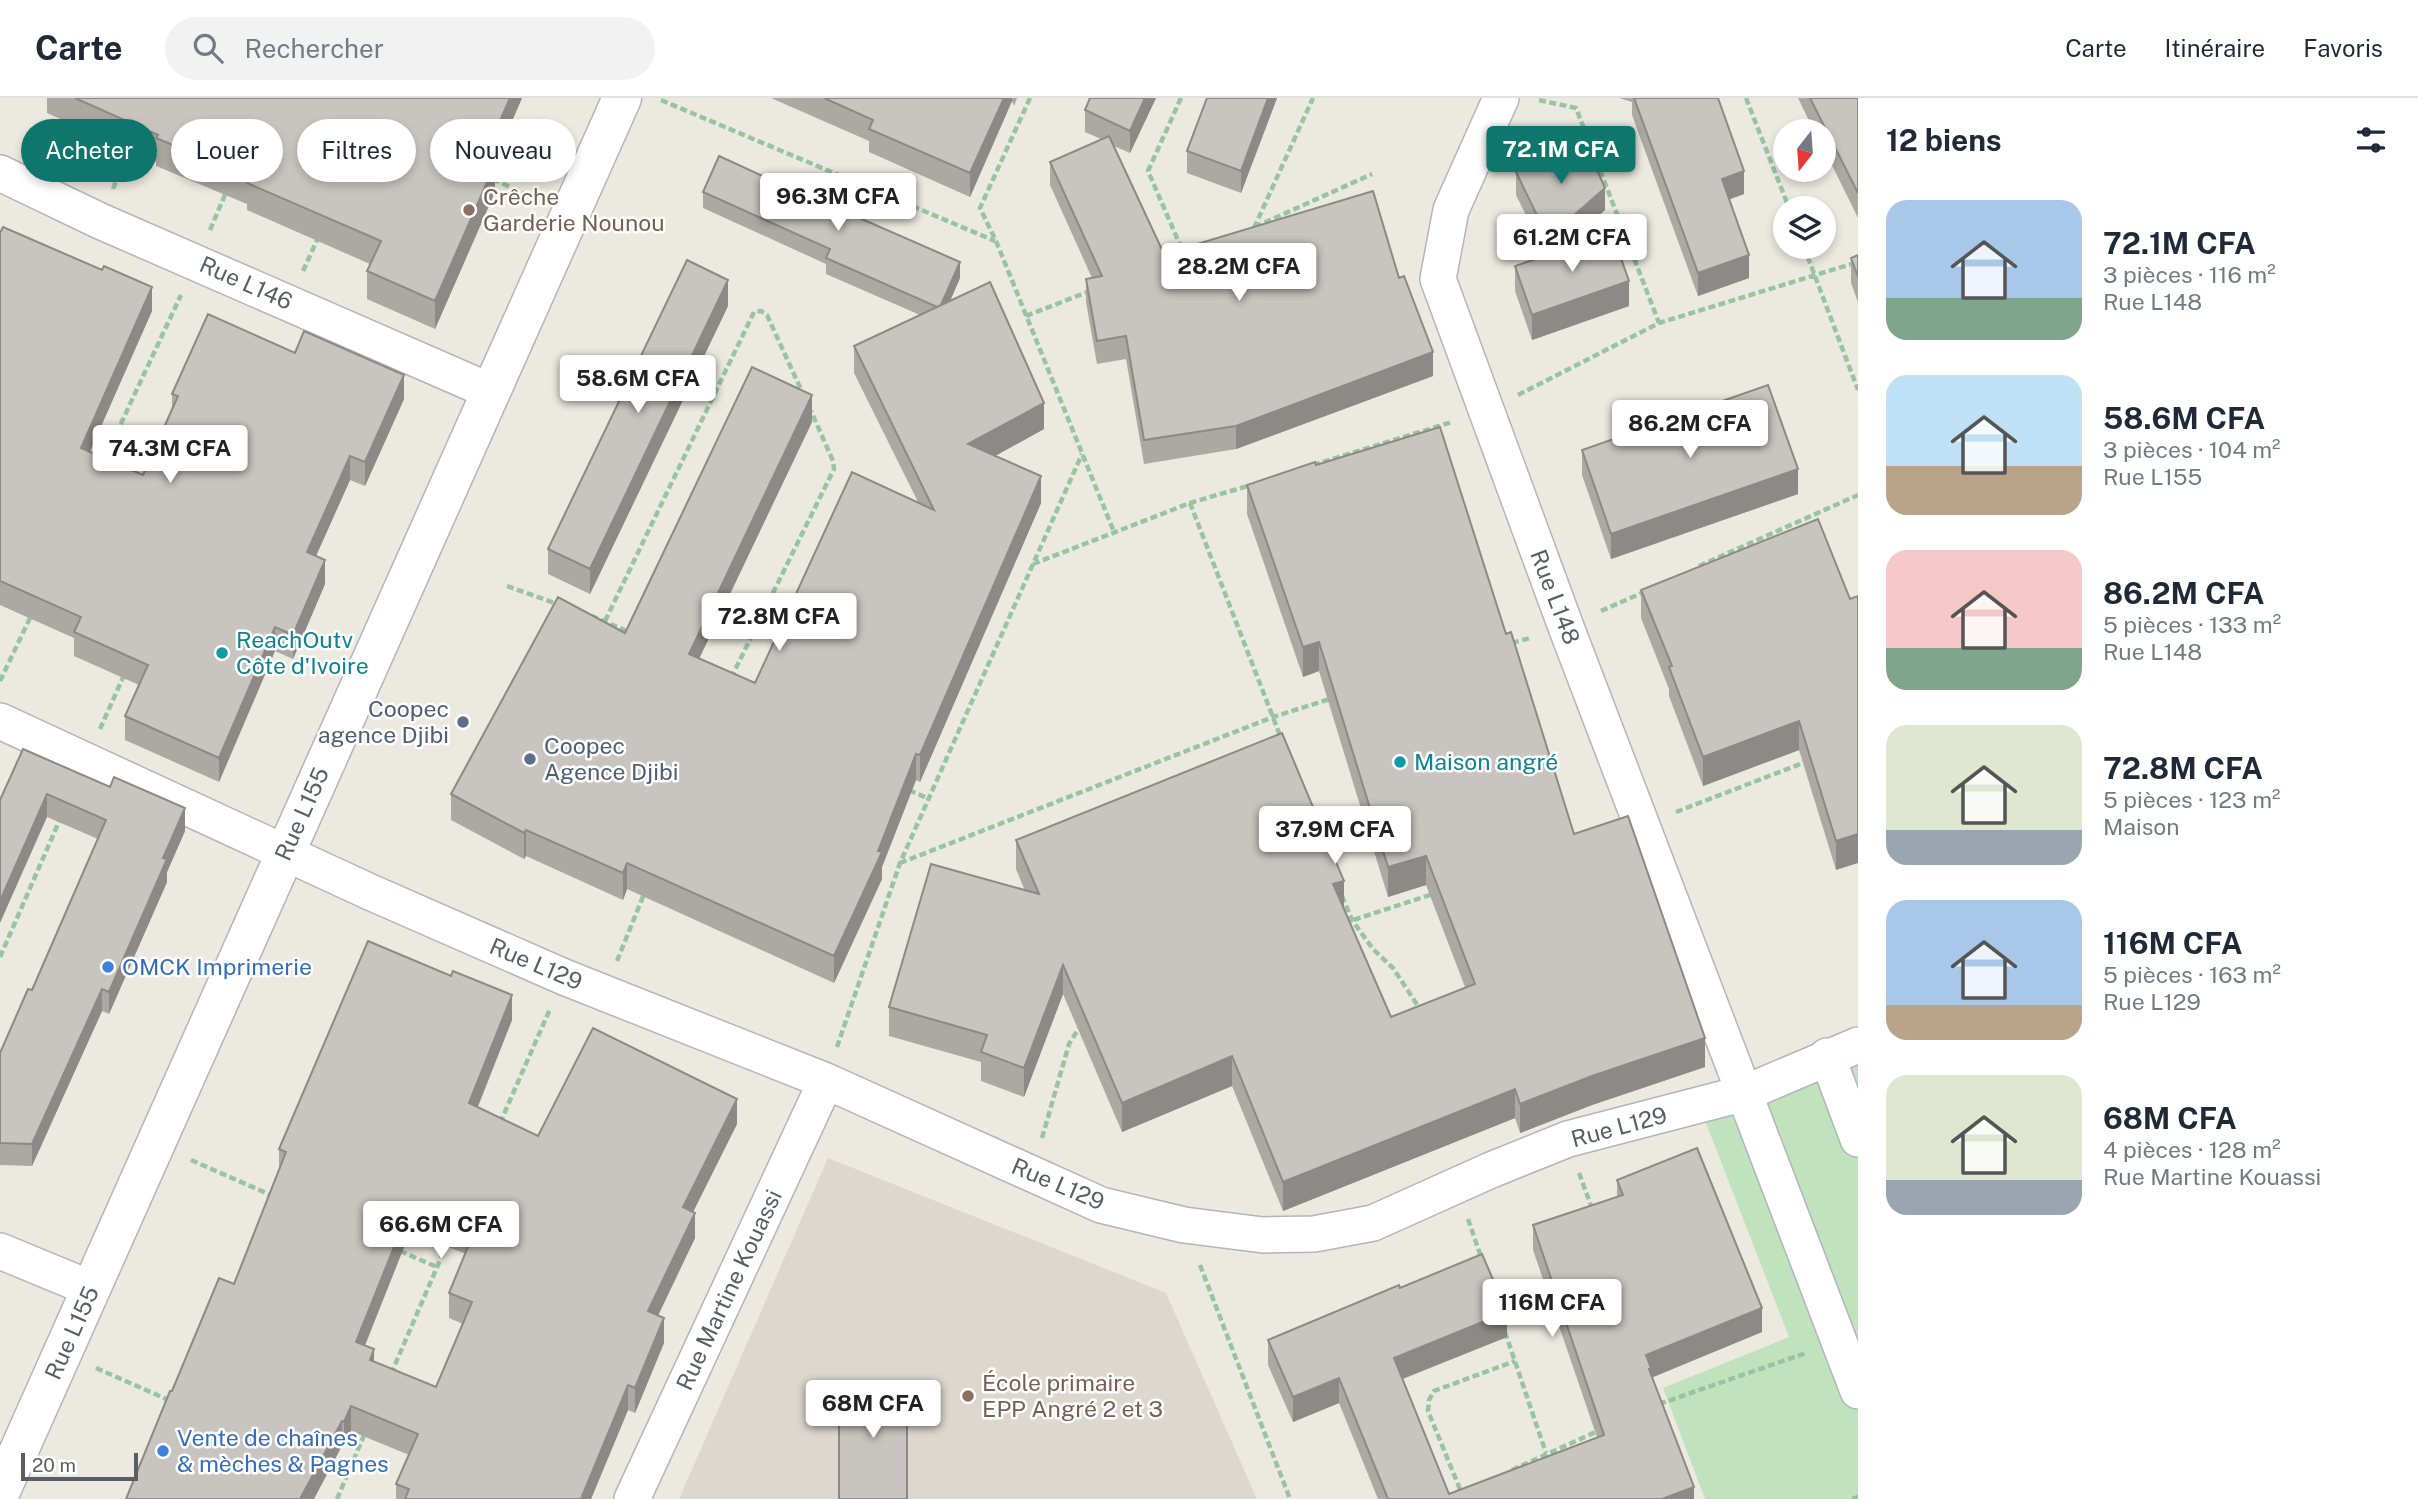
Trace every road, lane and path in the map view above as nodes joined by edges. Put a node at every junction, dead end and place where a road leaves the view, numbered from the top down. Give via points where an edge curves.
1 (622, 98) edge
2 (657, 98) edge
3 (1030, 98) edge
4 (1181, 98) edge
5 (1313, 98) edge
6 (1501, 98) edge
7 (1529, 98) edge
8 (1746, 98) edge
9 (0, 173) edge
10 (1372, 174) dead end
11 (116, 182) edge
12 (500, 182) edge
13 (229, 186) edge
14 (1784, 196) edge
15 (570, 215) junction
16 (100, 220) junction
17 (1254, 228) junction
18 (321, 230) edge
19 (1242, 232) edge
20 (996, 241) junction
21 (1196, 251) edge
22 (1809, 259) edge
23 (197, 262) junction
24 (1858, 262) edge
25 (1815, 276) junction
26 (1099, 288) edge
27 (289, 302) junction
28 (1026, 316) junction
29 (1659, 323) junction
30 (1858, 390) edge
31 (492, 392) junction
32 (1486, 412) junction
33 (1082, 454) junction
34 (1306, 468) edge
35 (98, 471) edge
36 (1255, 484) edge
37 (1858, 495) edge
38 (1190, 503) junction
39 (1114, 533) junction
40 (1033, 564) junction
41 (1693, 569) edge
42 (507, 586) dead end
43 (1655, 586) edge
44 (35, 607) edge
45 (568, 607) edge
46 (580, 612) edge
47 (604, 621) junction
48 (1566, 626) junction
49 (643, 638) edge
50 (1500, 647) edge
51 (125, 672) edge
52 (719, 672) edge
53 (732, 678) junction
54 (0, 681) edge
55 (727, 688) edge
56 (1340, 696) edge
57 (1273, 717) junction
58 (0, 721) edge
59 (1283, 742) edge
60 (1820, 756) edge
61 (86, 762) junction
62 (903, 788) edge
63 (928, 798) junction
64 (1644, 825) junction
65 (285, 852) junction
66 (900, 863) junction
67 (649, 882) edge
68 (1445, 890) edge
69 (1342, 895) edge
70 (1352, 920) junction
71 (1339, 925) edge
72 (0, 957) edge
73 (564, 976) junction
74 (604, 993) junction
75 (1423, 1014) edge
76 (1082, 1024) edge
77 (1843, 1051) edge
78 (825, 1081) junction
79 (1745, 1093) junction
80 (498, 1128) edge
81 (1568, 1139) junction
82 (1858, 1139) edge
83 (155, 1145) junction
84 (1032, 1174) junction
85 (1457, 1186) junction
86 (284, 1200) edge
87 (1596, 1218) edge
88 (1184, 1225) junction
89 (449, 1241) edge
90 (399, 1250) edge
91 (0, 1251) edge
92 (1482, 1261) edge
93 (437, 1267) junction
94 (92, 1289) junction
95 (1502, 1323) edge
96 (1840, 1340) junction
97 (62, 1354) junction
98 (1515, 1361) junction
99 (389, 1378) edge
100 (1858, 1391) edge
101 (173, 1402) edge
102 (1661, 1403) junction
103 (1648, 1409) edge
104 (1665, 1415) edge
105 (1610, 1425) edge
106 (367, 1427) edge
107 (1546, 1453) junction
108 (321, 1466) edge
109 (1510, 1471) edge
110 (345, 1477) junction
111 (1474, 1488) edge
112 (0, 1493) edge
113 (1463, 1497) edge
114 (1858, 1497) edge
115 (339, 1498) edge
116 (632, 1499) edge
117 (1290, 1499) edge
118 (1852, 1499) edge

1 - 15 street, Rue L155
2 - 20 path
3 - 20 path via 980,208
4 - 21 path via 1148,171 1184,255
5 - 17 path
6 - 32 street, Rue L148 via 1451,210 1438,279
7 - 29 path via 1576,108
8 - 14 path
9 - 16 street, Rue L146
10 - 17 path
11 - 16 path
12 - 15 path
13 - 23 path
15 - 31 street, Rue L155
16 - 23 street, Rue L146
17 - 19 path
18 - 27 path
20 - 28 path
22 - 25 path
23 - 27 street, Rue L146
23 - 35 path
24 - 25 path
25 - 29 path
25 - 30 path
26 - 28 path
27 - 31 street, Rue L146
28 - 33 path
29 - 32 path
31 - 65 street, Rue L155
32 - 34 path
32 - 48 street, Rue L148
33 - 39 path
33 - 40 path
36 - 38 path
37 - 41 path
38 - 39 path
38 - 57 path
39 - 40 path
40 - 63 path
42 - 45 path
43 - 48 path
44 - 54 path
46 - 47 path
47 - 49 path
47 - 53 path via 754,312 761,311 767,315 834,469
48 - 50 path
48 - 64 street, Rue L148
51 - 61 path
52 - 53 path
53 - 55 path
56 - 57 path
57 - 59 path
57 - 66 path
58 - 61 street, Rue L129
60 - 64 path
61 - 65 street, Rue L129
61 - 72 path
62 - 63 path
63 - 66 path
64 - 79 street, Rue L148
65 - 73 street, Rue L129
65 - 83 street, Rue L155
66 - 78 path
67 - 74 path
68 - 70 path
69 - 70 path
70 - 71 path
70 - 75 path via 1393,968
73 - 74 street, Rue L129
73 - 80 path
74 - 78 street, Rue L129
76 - 84 path via 1069,1044
77 - 79 street, Rue L129
77 - 82 street
78 - 84 street, Rue L129
78 - 116 street, Rue Martine Kouassi
79 - 81 street, Rue L129
79 - 96 street, Rue L148
81 - 85 street, Rue L129
81 - 87 path
83 - 86 path
83 - 94 street, Rue L155
84 - 88 street, Rue L129 via 1101,1205
85 - 88 street, Rue L129 via 1373,1223 1314,1234 1263,1235
85 - 92 path
88 - 117 path
89 - 93 path
90 - 93 path
91 - 94 street
93 - 99 path
94 - 97 street, Rue L155
95 - 98 path
96 - 100 street, Rue L148
96 - 102 path
97 - 101 path
97 - 112 street, Rue L155
98 - 107 path
98 - 113 path via 1434,1391 1429,1400 1428,1411
102 - 103 path
102 - 104 path
105 - 107 path
106 - 110 path
107 - 109 path
108 - 110 path
110 - 115 path
111 - 113 path
114 - 118 path

